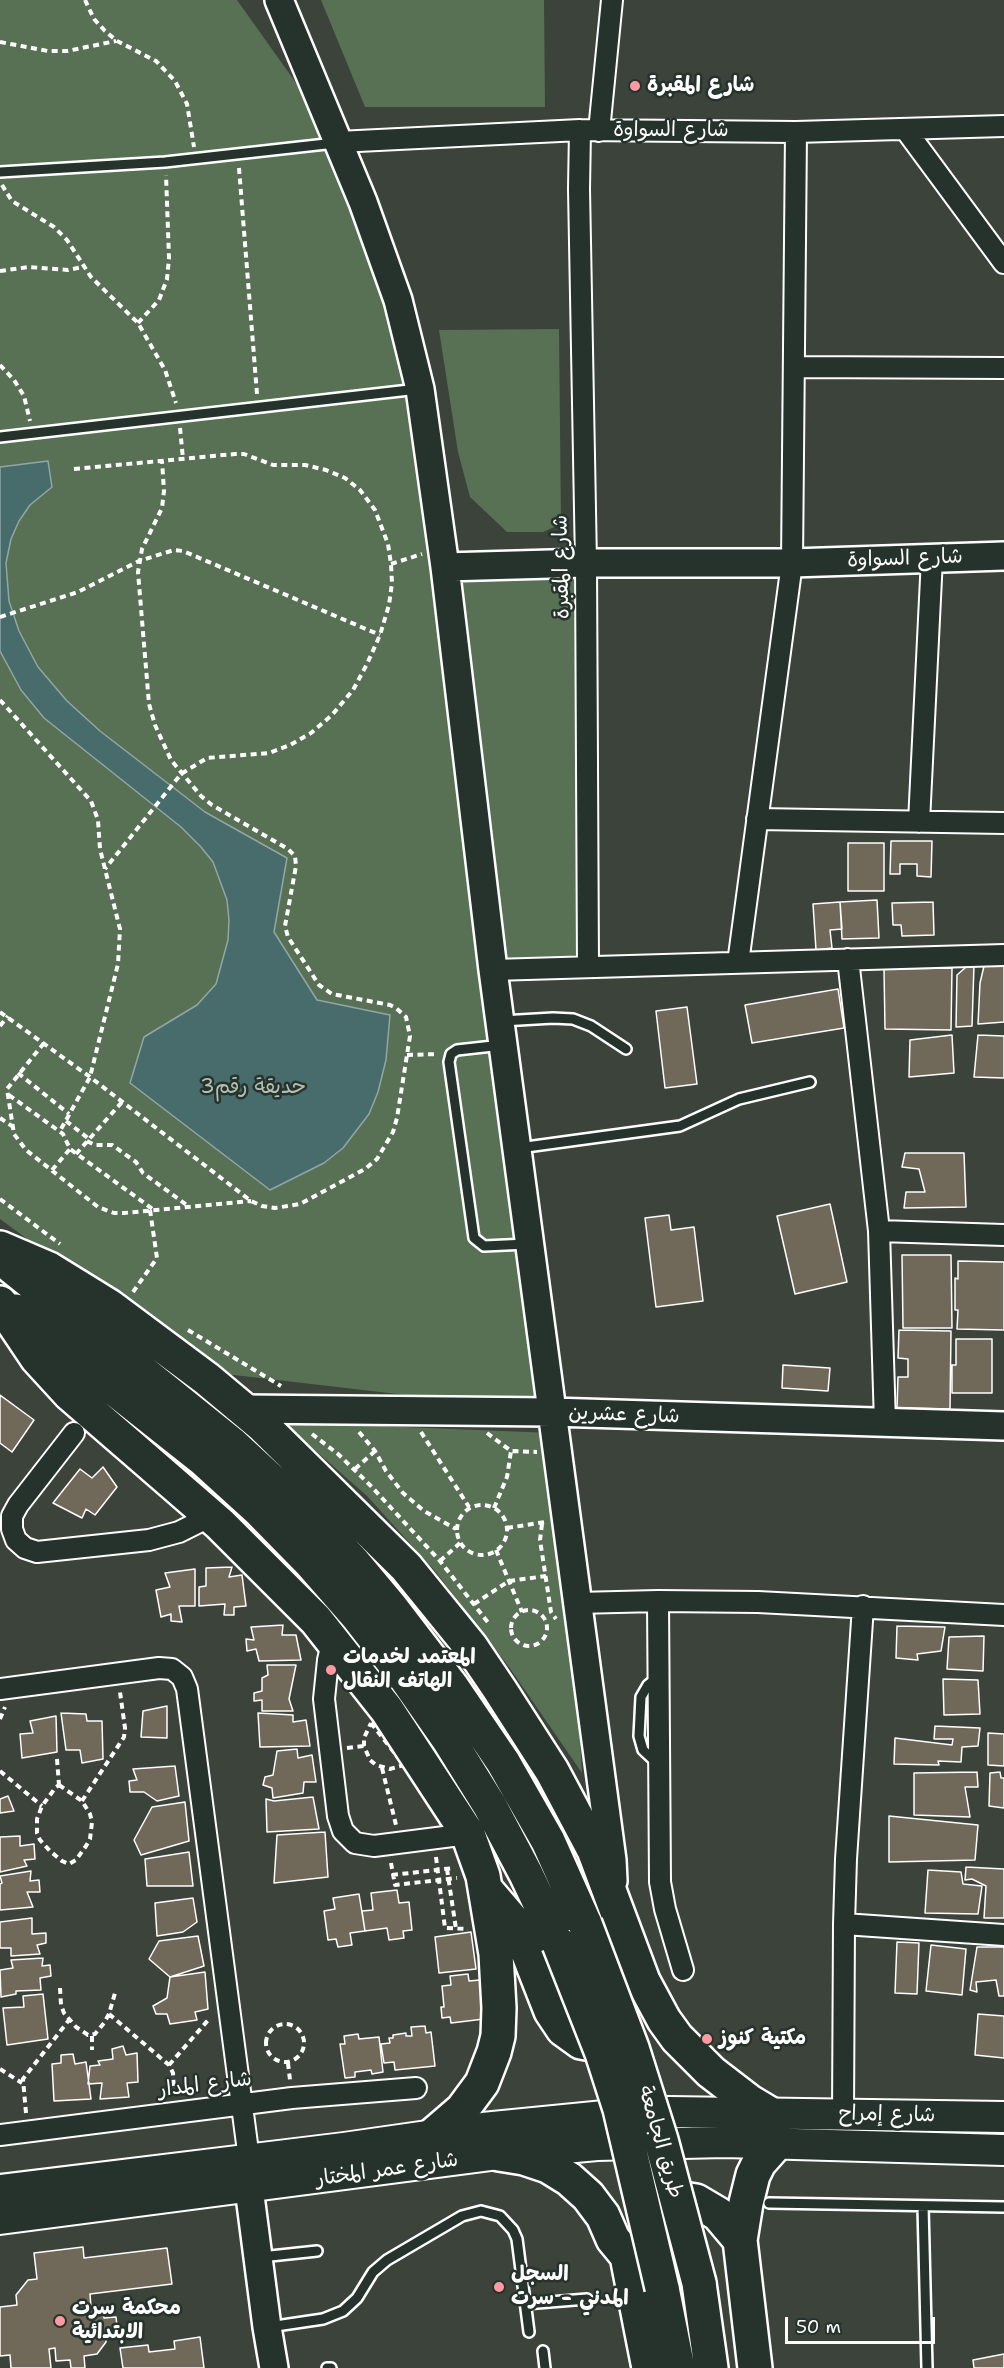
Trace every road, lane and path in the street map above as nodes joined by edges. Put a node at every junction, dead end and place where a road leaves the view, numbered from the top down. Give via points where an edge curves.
1 (85, 0) edge
2 (279, 0) edge
3 (612, 0) edge
4 (117, 41) junction
5 (0, 42) edge
6 (1004, 126) edge
7 (905, 129) junction
8 (589, 131) junction
9 (796, 132) junction
10 (338, 142) junction
11 (238, 155) junction
12 (195, 160) junction
13 (165, 162) junction
14 (1, 176) edge
15 (1004, 263) edge
16 (83, 267) junction
17 (0, 271) edge
18 (138, 323) junction
19 (0, 365) edge
20 (795, 367) junction
21 (1004, 368) edge
22 (420, 389) junction
23 (258, 407) junction
24 (178, 417) junction
25 (31, 433) junction
26 (0, 437) edge
27 (183, 459) junction
28 (162, 461) junction
29 (74, 470) dead end
30 (1004, 556) edge
31 (444, 557) junction
32 (932, 558) junction
33 (139, 561) junction
34 (586, 563) junction
35 (792, 563) junction
36 (392, 564) junction
37 (0, 617) edge
38 (380, 635) junction
39 (0, 700) edge
40 (181, 774) junction
41 (757, 819) junction
42 (919, 822) junction
43 (1004, 823) edge
44 (105, 869) junction
45 (1004, 955) edge
46 (848, 960) junction
47 (738, 963) junction
48 (588, 968) junction
49 (493, 970) junction
50 (0, 1012) edge
51 (8, 1016) junction
52 (0, 1026) edge
53 (502, 1033) junction
54 (44, 1043) junction
55 (626, 1049) dead end
56 (451, 1054) junction
57 (407, 1055) junction
58 (18, 1073) junction
59 (90, 1077) junction
60 (810, 1082) dead end
61 (8, 1094) junction
62 (122, 1102) junction
63 (69, 1114) junction
64 (0, 1118) edge
65 (66, 1120) junction
66 (12, 1126) junction
67 (60, 1131) junction
68 (88, 1140) junction
69 (517, 1148) junction
70 (70, 1149) junction
71 (76, 1154) junction
72 (52, 1170) junction
73 (251, 1201) junction
74 (189, 1207) junction
75 (152, 1210) junction
76 (879, 1231) junction
77 (1004, 1235) edge
78 (529, 1244) junction
79 (0, 1248) edge
80 (0, 1257) edge
81 (130, 1296) dead end
82 (0, 1299) edge
83 (0, 1304) edge
84 (243, 1409) junction
85 (552, 1412) junction
86 (885, 1423) junction
87 (353, 1424) dead end
88 (1004, 1426) edge
89 (428, 1427) dead end
90 (493, 1429) dead end
91 (307, 1430) dead end
92 (74, 1433) dead end
93 (536, 1446) dead end
94 (375, 1451) junction
95 (511, 1451) junction
96 (537, 1452) junction
97 (538, 1463) dead end
98 (355, 1469) junction
99 (469, 1507) junction
100 (494, 1508) junction
101 (211, 1516) junction
102 (456, 1528) junction
103 (507, 1528) junction
104 (460, 1544) junction
105 (496, 1550) junction
106 (440, 1561) junction
107 (546, 1576) junction
108 (509, 1581) junction
109 (658, 1601) junction
110 (474, 1604) junction
111 (864, 1606) junction
112 (522, 1612) junction
113 (569, 1612) junction
114 (1004, 1615) edge
115 (491, 1627) dead end
116 (333, 1640) junction
117 (117, 1673) junction
118 (0, 1689) edge
119 (57, 1759) dead end
120 (382, 1768) dead end
121 (0, 1771) edge
122 (59, 1785) junction
123 (82, 1801) junction
124 (42, 1806) junction
125 (468, 1834) junction
126 (400, 1851) junction
127 (429, 1857) dead end
128 (436, 1857) junction
129 (442, 1858) dead end
130 (454, 1864) dead end
131 (447, 1869) junction
132 (437, 1870) junction
133 (392, 1875) junction
134 (448, 1878) junction
135 (439, 1880) junction
136 (475, 1884) junction
137 (611, 1894) junction
138 (468, 1918) dead end
139 (843, 1924) junction
140 (456, 1929) junction
141 (1004, 1935) edge
142 (683, 1970) dead end
143 (60, 1988) dead end
144 (115, 1993) dead end
145 (229, 2005) junction
146 (657, 2010) junction
147 (109, 2014) junction
148 (69, 2020) junction
149 (92, 2036) junction
150 (92, 2050) dead end
151 (288, 2063) joint
152 (170, 2065) junction
153 (0, 2069) edge
154 (22, 2083) junction
155 (416, 2088) dead end
156 (243, 2104) junction
157 (176, 2113) junction
158 (843, 2115) junction
159 (1004, 2117) edge
160 (772, 2130) junction
161 (29, 2131) junction
162 (0, 2135) edge
163 (433, 2135) junction
164 (1004, 2150) edge
165 (499, 2154) junction
166 (249, 2174) junction
167 (0, 2190) edge
168 (769, 2203) dead end
169 (923, 2205) junction
170 (1004, 2207) edge
171 (0, 2219) edge
172 (740, 2240) junction
173 (317, 2251) dead end
174 (627, 2256) junction
175 (259, 2258) junction
176 (587, 2299) dead end
177 (525, 2304) junction
178 (267, 2327) junction
179 (529, 2332) dead end
180 (543, 2351) dead end
181 (274, 2368) edge
182 (545, 2368) edge
183 (649, 2368) edge
184 (678, 2368) edge
185 (711, 2368) edge
186 (755, 2368) edge
187 (927, 2368) edge

1 - 4 path via 94,19
2 - 10 street
3 - 8 street, شارع المقبرة
4 - 5 path via 67,51
4 - 12 path via 156,61 175,81 187,104
6 - 7 street, شارع السواوة
7 - 9 street, شارع السواوة
7 - 15 street
8 - 9 street, شارع السواوة
8 - 10 street, شارع السواوة
8 - 34 street, شارع المقبرة via 579,200
9 - 20 street
10 - 11 lane
10 - 22 street via 398,300
11 - 12 lane
11 - 23 path
12 - 13 lane
13 - 14 lane
13 - 18 path via 167,279 159,300
14 - 16 path via 12,201 54,227
16 - 17 path
16 - 18 path
18 - 24 path via 171,384
19 - 25 path via 24,396
20 - 21 street
20 - 35 street
22 - 23 lane
22 - 31 street
23 - 24 lane
24 - 25 lane
24 - 27 path
25 - 26 lane
27 - 28 path
27 - 36 path via 244,454 266,464 305,465 345,478 375,510
28 - 29 path
28 - 33 path via 162,508
30 - 32 street, شارع السواوة
31 - 34 street, شارع السواوة
31 - 36 path
31 - 49 street
32 - 35 street, شارع السواوة
32 - 42 street
33 - 37 path via 78,592
33 - 38 path via 165,551 183,551
33 - 40 path via 149,704 163,745
34 - 35 street, شارع السواوة
34 - 48 street, شارع المقبرة
35 - 41 street
36 - 38 path via 389,604
38 - 40 path via 353,690 311,733 269,753 207,758
39 - 44 path via 91,801 98,820
40 - 44 path
40 - 57 path via 212,805 292,852 296,861 285,921 288,937 327,992 390,1005 401,1012 410,1029
41 - 42 street
41 - 47 street
42 - 43 street
44 - 59 path via 120,929 120,952
45 - 46 street
46 - 47 street
46 - 76 street
47 - 48 street
48 - 49 street
49 - 53 street
50 - 51 path
51 - 52 path
51 - 54 path
53 - 55 lane via 553,1018 573,1019
53 - 56 lane
53 - 69 street
54 - 58 path
54 - 59 path
56 - 57 path
56 - 78 lane via 474,1238 484,1246
57 - 73 path via 393,1132 377,1159 294,1206 275,1209
58 - 61 path
58 - 63 path
59 - 62 path
59 - 63 path
60 - 69 lane via 739,1099 671,1128
61 - 66 path
61 - 67 path
62 - 68 path
62 - 73 path
63 - 65 path
64 - 66 path
65 - 67 path
65 - 68 path
66 - 72 path via 18,1142
67 - 70 path
68 - 71 path
68 - 74 path via 95,1145 112,1145
69 - 78 street
70 - 71 path
70 - 72 path
71 - 75 path
72 - 75 path via 105,1210
73 - 74 path
74 - 75 path
75 - 81 path via 157,1258
76 - 77 street
76 - 86 street
78 - 85 street
79 - 84 highway via 49,1269 109,1306
80 - 185 highway, طريق الجامعة, bridge via 274,1482 354,1563 390,1606 503,1762 548,1841 585,1924 632,2048 699,2283
82 - 184 highway, bridge via 210,1466 310,1562 359,1618 430,1713 484,1796 526,1874 590,2020 620,2109
83 - 101 highway via 37,1358 70,1394
84 - 85 street, شارع عشرين
84 - 137 highway via 406,1567 471,1647 552,1771 594,1850
85 - 86 street, شارع عشرين
85 - 113 street
86 - 88 street, شارع عشرين
87 - 94 path
89 - 99 path via 417,1427
90 - 95 path via 482,1429
91 - 98 path
92 - 101 street via 12,1516 16,1540 25,1548 37,1552 149,1540 179,1532
93 - 96 path
94 - 98 path
94 - 102 path via 403,1493 430,1516
95 - 96 path
95 - 100 path via 507,1477
96 - 97 path
98 - 106 path
99 - 100 path
99 - 102 path
100 - 103 path
101 - 116 highway
102 - 104 path
103 - 105 path
103 - 107 path via 543,1520 540,1536
104 - 105 path via 480,1555
104 - 106 path
105 - 108 path
106 - 110 path
107 - 108 path
107 - 113 path via 551,1612
108 - 110 path
108 - 112 path
109 - 111 street
109 - 113 street
109 - 142 street via 660,1882
110 - 115 path
111 - 114 street
111 - 139 street
112 - 112 path via 514,1618 512,1632 520,1643 533,1645 545,1637 547,1624 533,1610
113 - 137 street via 613,1872
116 - 125 highway via 387,1710
116 - 126 street via 324,1699 339,1824 348,1838 363,1846
117 - 118 street
117 - 123 path via 126,1733
117 - 145 street via 166,1668 178,1673 185,1683
119 - 122 path
120 - 126 path
121 - 124 path
122 - 123 path
122 - 124 path
123 - 124 path via 90,1814 90,1839 69,1864 40,1840 36,1826
125 - 126 street
125 - 136 highway via 479,1862
126 - 133 path via 390,1861
127 - 128 path
128 - 129 path
128 - 132 path
130 - 131 path via 459,1868
131 - 132 path
131 - 134 path
132 - 133 path
132 - 135 path
133 - 135 path via 395,1885
134 - 135 path
134 - 136 path
134 - 140 path
135 - 140 path via 445,1926
136 - 146 highway via 512,1920 556,2021 572,2036 592,2044 614,2045 636,2035
136 - 163 highway via 499,1981 495,2052 473,2097
137 - 146 highway
138 - 140 path via 469,1929
139 - 141 street
139 - 158 street
143 - 148 path via 61,2005
144 - 147 path
145 - 152 path via 207,2021
145 - 156 street
146 - 160 highway via 677,2038 711,2072 750,2102
147 - 149 path
147 - 152 path
148 - 149 path
148 - 154 path
149 - 150 path
151 - 151 path via 301,2055 305,2040 297,2028 282,2024 269,2032 266,2046 274,2059
152 - 157 path
153 - 154 path
154 - 161 path
155 - 156 street, شارع المدار
156 - 157 street, شارع المدار
156 - 166 street
157 - 161 street, شارع المدار
158 - 159 main road, شارع إمراح
158 - 160 main road, شارع إمراح
160 - 163 main road, شارع عمر المختار via 670,2112 524,2123
160 - 164 main road, شارع إمراح
160 - 165 main road, شارع عمر المختار via 725,2142 636,2143
160 - 172 highway via 753,2175
161 - 162 street, شارع المدار
163 - 166 main road, شارع عمر المختار
165 - 166 main road, شارع عمر المختار
165 - 174 highway via 548,2166 569,2179 588,2196
166 - 167 main road, شارع عمر المختار
166 - 171 main road, شارع عمر المختار
166 - 175 street
168 - 169 lane
169 - 170 lane
169 - 187 lane
172 - 174 highway via 708,2206 669,2200 651,2207 636,2220 629,2231
172 - 186 highway
173 - 175 lane
174 - 183 highway
175 - 178 street
176 - 177 lane
177 - 178 lane via 513,2230 500,2216 481,2211 462,2216 387,2260 367,2278 357,2298 343,2311 323,2319
177 - 179 lane
178 - 181 street
180 - 182 lane

